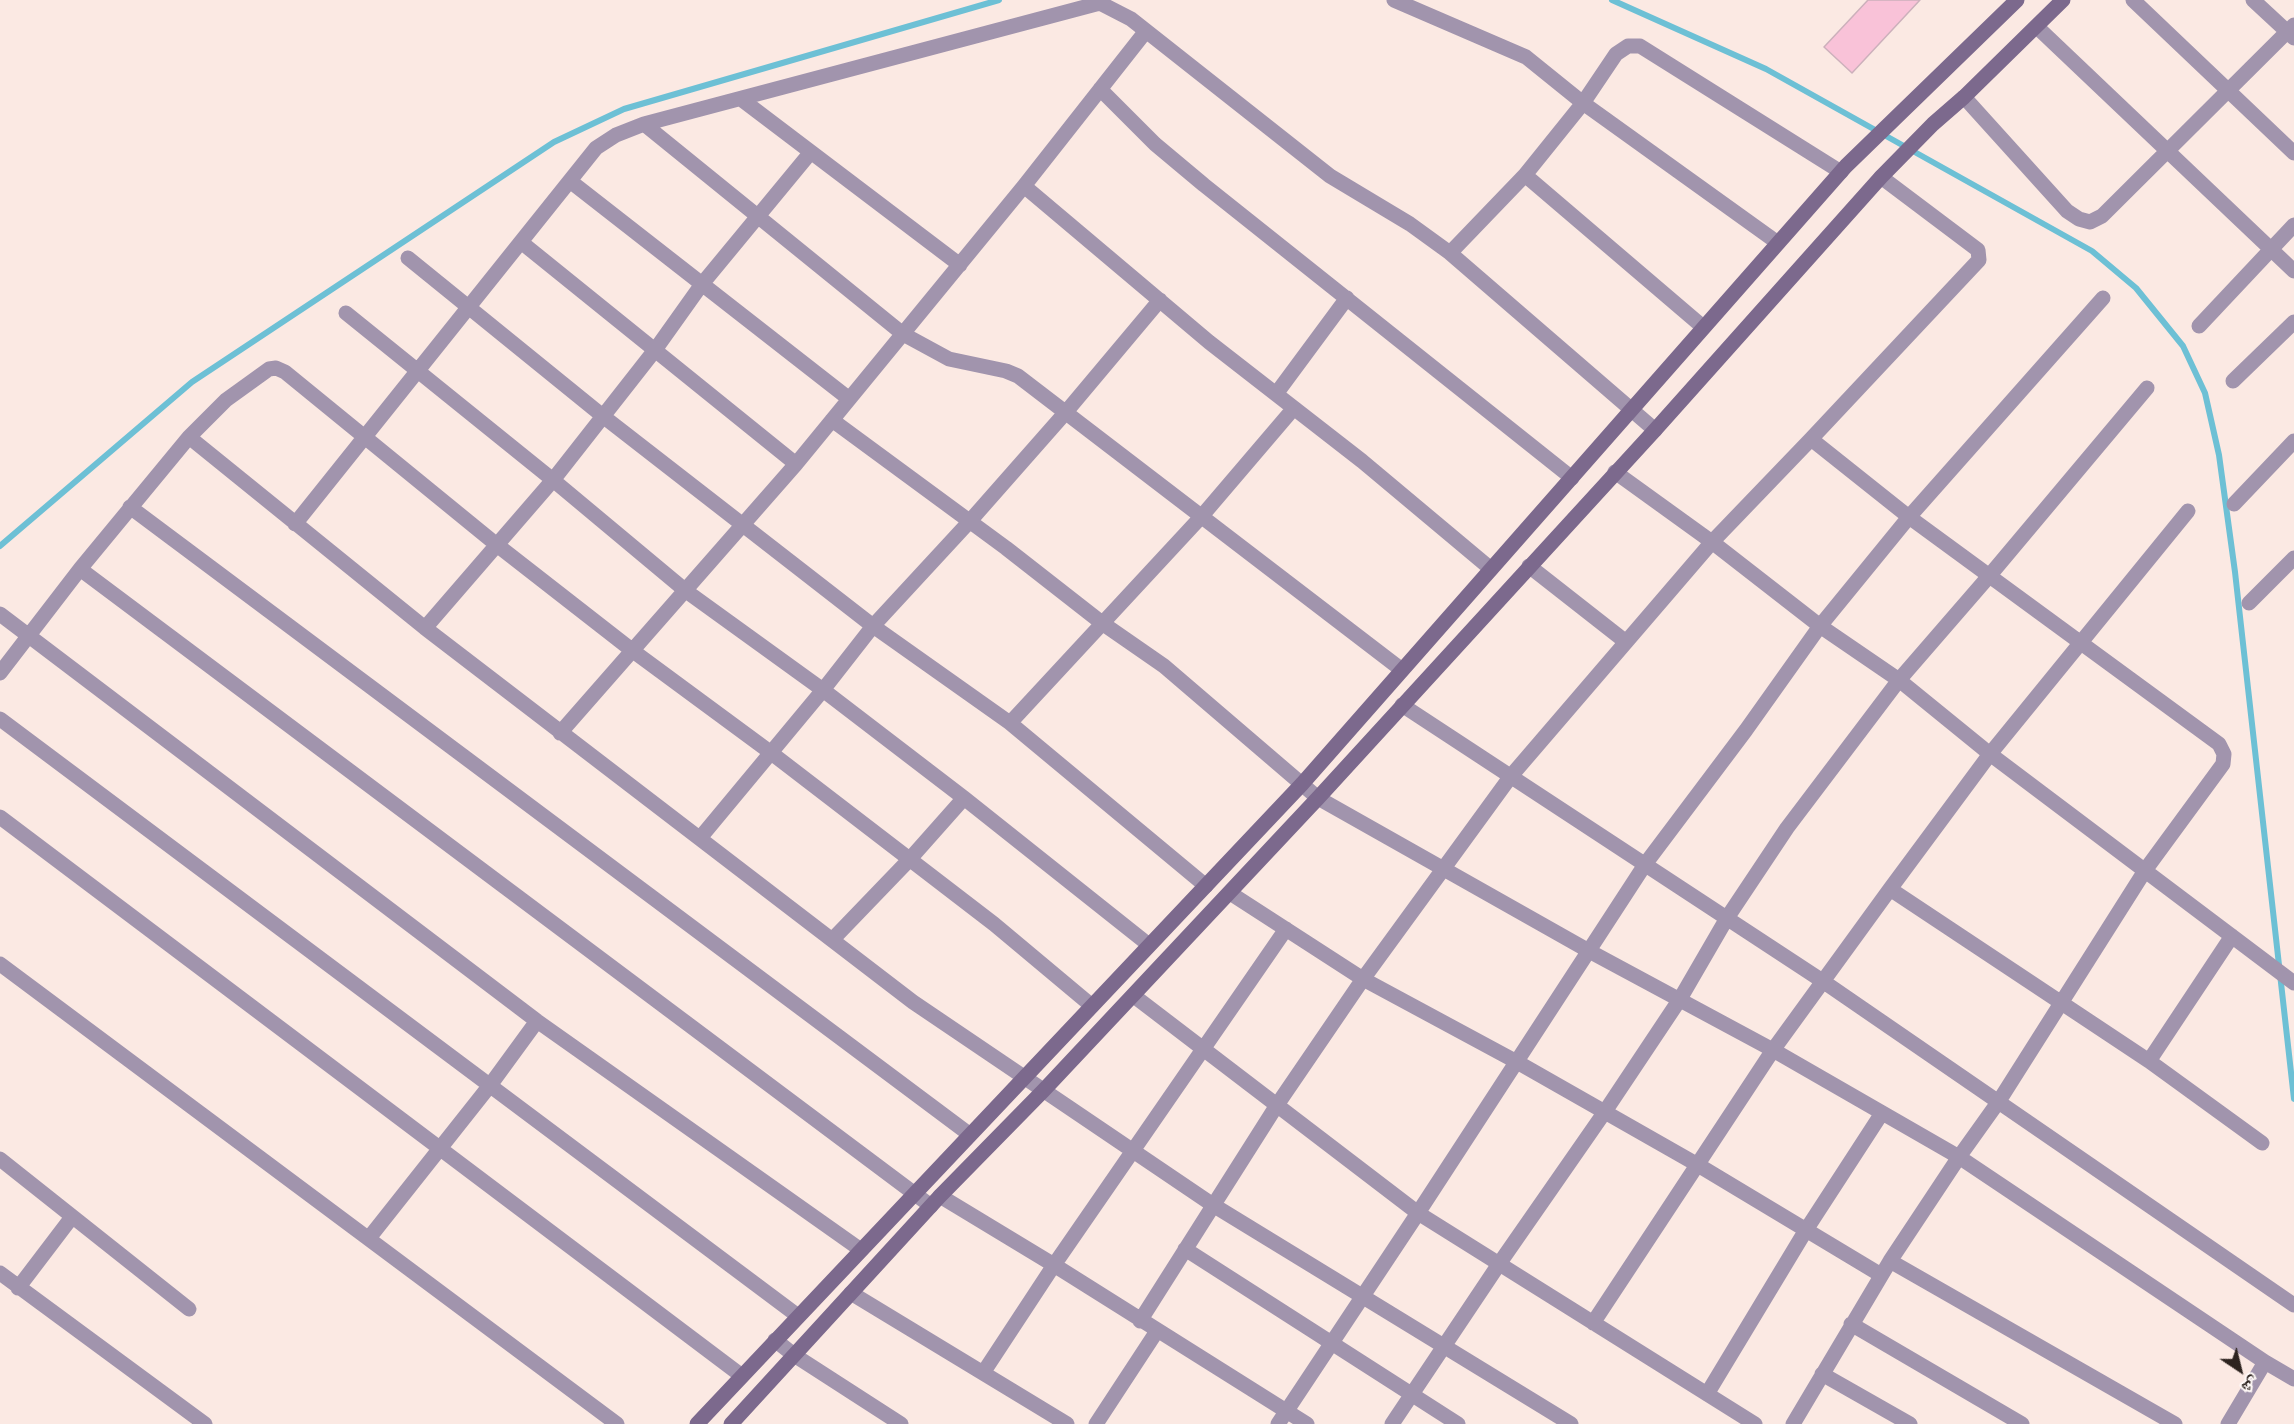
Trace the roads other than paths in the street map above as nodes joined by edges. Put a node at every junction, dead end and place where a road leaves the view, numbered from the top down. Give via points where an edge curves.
1 (1394, 0) edge
2 (2017, 0) edge
3 (2063, 0) edge
4 (2133, 0) edge
5 (2253, 0) edge
6 (1102, 2) edge
7 (2037, 27) junction
8 (1146, 31) junction
9 (2292, 32) edge
10 (1100, 89) junction
11 (2228, 92) junction
12 (1964, 97) junction
13 (741, 99) junction
14 (1583, 103) junction
15 (644, 124) junction
16 (2169, 150) junction
17 (811, 152) junction
18 (2294, 153) edge
19 (1844, 169) junction
20 (1886, 173) junction
21 (1525, 175) junction
22 (570, 181) junction
23 (1024, 186) junction
24 (757, 216) junction
25 (2294, 225) edge
26 (521, 242) junction
27 (1778, 243) junction
28 (2271, 249) junction
29 (1450, 253) junction
30 (408, 258) dead end
31 (960, 265) junction
32 (2294, 271) edge
33 (702, 284) junction
34 (1347, 298) junction
35 (2103, 298) dead end
36 (1160, 300) junction
37 (469, 309) junction
38 (345, 313) dead end
39 (2294, 322) edge
40 (2199, 326) dead end
41 (1703, 327) junction
42 (903, 334) junction
43 (655, 350) junction
44 (418, 373) junction
45 (2233, 381) dead end
46 (2147, 388) dead end
47 (1276, 394) junction
48 (848, 398) junction
49 (1294, 408) junction
50 (1632, 409) junction
51 (1066, 412) junction
52 (604, 417) junction
53 (832, 420) junction
54 (1655, 430) junction
55 (189, 437) junction
56 (365, 439) junction
57 (1812, 439) junction
58 (2294, 441) edge
59 (796, 464) junction
60 (1615, 472) junction
61 (1572, 477) junction
62 (553, 480) junction
63 (2234, 504) dead end
64 (130, 507) junction
65 (2188, 511) dead end
66 (1201, 517) junction
67 (1909, 517) junction
68 (970, 521) junction
69 (295, 524) junction
70 (744, 525) junction
71 (1712, 542) junction
72 (497, 545) junction
73 (2294, 558) edge
74 (1529, 566) junction
75 (1491, 568) junction
76 (80, 569) junction
77 (1990, 575) junction
78 (686, 591) junction
79 (2248, 603) dead end
80 (0, 614) edge
81 (1102, 623) junction
82 (873, 626) junction
83 (1820, 626) junction
84 (425, 628) junction
85 (29, 636) junction
86 (1626, 642) junction
87 (2081, 642) junction
88 (633, 651) junction
89 (1402, 670) junction
90 (0, 673) edge
91 (1899, 681) junction
92 (823, 690) junction
93 (1402, 705) junction
94 (0, 718) edge
95 (1010, 723) junction
96 (560, 733) junction
97 (770, 752) junction
98 (1990, 754) junction
99 (1512, 776) junction
100 (1302, 784) junction
101 (964, 798) junction
102 (1318, 798) junction
103 (0, 817) edge
104 (700, 838) junction
105 (909, 860) junction
106 (1646, 864) junction
107 (1443, 868) junction
108 (2146, 869) junction
109 (1206, 886) junction
110 (1890, 889) junction
111 (1230, 893) junction
112 (1727, 918) junction
113 (1286, 929) junction
114 (2232, 936) junction
115 (832, 940) junction
116 (1149, 945) junction
117 (1588, 951) junction
118 (0, 964) edge
119 (1363, 979) junction
120 (2290, 981) edge
121 (1824, 982) junction
122 (1134, 996) junction
123 (1680, 999) junction
124 (2062, 1003) junction
125 (1092, 1006) junction
126 (537, 1021) junction
127 (1204, 1050) junction
128 (1773, 1050) junction
129 (2149, 1061) junction
130 (1517, 1062) junction
131 (1023, 1078) junction
132 (491, 1084) junction
133 (1044, 1091) junction
134 (1999, 1101) junction
135 (1277, 1105) junction
136 (1604, 1113) junction
137 (1882, 1113) junction
138 (969, 1134) junction
139 (2262, 1143) dead end
140 (441, 1149) junction
141 (1132, 1151) junction
142 (1959, 1157) junction
143 (0, 1159) edge
144 (1698, 1165) junction
145 (913, 1193) junction
146 (936, 1201) junction
147 (1213, 1205) junction
148 (1419, 1213) junction
149 (72, 1217) junction
150 (1806, 1230) junction
151 (369, 1238) junction
152 (1185, 1249) junction
153 (861, 1250) junction
154 (1890, 1261) junction
155 (1499, 1264) junction
156 (1054, 1265) junction
157 (0, 1273) edge
158 (1881, 1275) junction
159 (18, 1288) junction
160 (851, 1293) junction
161 (1363, 1297) junction
162 (2294, 1305) edge
163 (189, 1309) dead end
164 (798, 1316) junction
165 (1140, 1321) junction
166 (1593, 1323) junction
167 (1851, 1324) junction
168 (1157, 1331) junction
169 (776, 1341) junction
170 (1331, 1345) junction
171 (1442, 1347) junction
172 (794, 1356) junction
173 (2265, 1362) junction
174 (983, 1373) junction
175 (1822, 1374) junction
176 (742, 1376) junction
177 (2294, 1379) edge
178 (1707, 1394) junction
179 (1411, 1395) junction
180 (1282, 1418) edge
181 (205, 1424) edge
182 (617, 1424) edge
183 (697, 1424) edge
184 (731, 1424) edge
185 (901, 1424) edge
186 (1066, 1424) edge
187 (1096, 1424) edge
188 (1307, 1424) edge
189 (1392, 1424) edge
190 (1458, 1424) edge
191 (1570, 1424) edge
192 (1755, 1424) edge
193 (1793, 1424) edge
194 (1910, 1424) edge
195 (2022, 1424) edge
196 (2175, 1424) edge
197 (2228, 1424) edge

1 - 14 street via 1526,57
2 - 19 main road
3 - 7 main road
4 - 11 street
5 - 9 street
6 - 8 street
6 - 13 street
7 - 12 main road
7 - 16 street
8 - 10 street
8 - 29 street via 1330,176
9 - 11 street
10 - 23 street
10 - 34 street via 1155,144
11 - 16 street
11 - 18 street
12 - 16 street via 2067,211 2090,222 2102,216
12 - 20 main road
13 - 15 street
13 - 17 street
14 - 19 street via 1616,54 1628,46 1640,46
14 - 21 street
14 - 27 street
15 - 22 street via 596,148
15 - 24 street
16 - 28 street
17 - 24 street
17 - 31 street
19 - 27 main road
20 - 54 main road
20 - 57 street via 1978,250 1979,260
21 - 29 street
21 - 41 street
22 - 26 street
22 - 33 street
23 - 31 street
23 - 36 street
24 - 33 street
24 - 42 street
25 - 28 street
26 - 37 street
26 - 43 street
27 - 41 main road
28 - 32 street
28 - 40 street
29 - 50 street
30 - 37 street
31 - 42 street
33 - 43 street
33 - 48 street
34 - 47 street
34 - 61 street
35 - 67 street
36 - 47 street
36 - 51 street
37 - 44 street
37 - 52 street
38 - 44 street
39 - 45 street
41 - 50 main road
42 - 48 street
42 - 51 street via 949,359 1018,376
43 - 52 street
43 - 59 street
44 - 56 street
44 - 62 street
46 - 77 street
47 - 49 street
48 - 53 street
49 - 66 street
49 - 75 street
50 - 54 street
50 - 61 main road
51 - 66 street
51 - 68 street
52 - 62 street
52 - 70 street
53 - 59 street
53 - 68 street
54 - 60 main road
55 - 56 street via 226,400 273,368 285,372
55 - 64 street
55 - 69 street
56 - 69 street
56 - 72 street
57 - 67 street
57 - 71 street
58 - 63 street
59 - 70 street
60 - 71 street
60 - 74 main road
61 - 75 main road
62 - 72 street
62 - 78 street
64 - 76 street
64 - 138 street
65 - 87 street
66 - 81 street
66 - 89 street
67 - 77 street
67 - 83 street
68 - 81 street
68 - 82 street
69 - 84 street
70 - 78 street
70 - 82 street
71 - 83 street
71 - 86 street
72 - 84 street
72 - 88 street
73 - 79 street
74 - 86 street
74 - 93 main road
75 - 89 main road
76 - 85 street
76 - 145 street
77 - 87 street
77 - 91 street
78 - 88 street
78 - 92 street
80 - 85 street
81 - 95 street
81 - 100 street via 1164,666
82 - 92 street
82 - 95 street
83 - 91 street
83 - 106 street
84 - 96 street
85 - 90 street
85 - 126 street
86 - 99 street
87 - 98 street
87 - 108 street via 2219,744 2224,754 2223,764
88 - 96 street
88 - 97 street
89 - 100 main road
91 - 98 street
91 - 112 street via 1787,828
92 - 97 street
92 - 101 street
93 - 99 street
93 - 102 main road
94 - 132 street
95 - 109 street
96 - 104 street
97 - 104 street
97 - 105 street
98 - 108 street
98 - 110 street
99 - 106 street
99 - 107 street
100 - 102 street
100 - 109 main road
101 - 105 street
101 - 116 street
102 - 107 street
102 - 111 main road
103 - 140 street
104 - 115 street
105 - 115 street
105 - 125 street
106 - 112 street
106 - 117 street
107 - 117 street
107 - 119 street
108 - 114 street
108 - 124 street
109 - 116 main road
110 - 121 street
110 - 124 street
111 - 113 street
111 - 122 main road
112 - 121 street
112 - 123 street
113 - 119 street
113 - 127 street
114 - 120 street
114 - 129 street
115 - 131 street
116 - 125 main road
117 - 123 street
117 - 130 street
118 - 151 street
119 - 130 street
119 - 135 street
121 - 128 street
121 - 134 street
122 - 127 street
122 - 133 main road
123 - 128 street
123 - 136 street
124 - 129 street
124 - 134 street
125 - 131 main road
126 - 132 street
126 - 153 street
127 - 135 street
127 - 141 street
128 - 137 street
128 - 144 street
129 - 139 street
130 - 136 street
130 - 148 street
131 - 133 street
131 - 138 main road
132 - 140 street
132 - 164 street
133 - 141 street
133 - 146 main road
134 - 142 street
134 - 162 street
135 - 147 street
135 - 148 street
136 - 144 street
136 - 155 street
137 - 142 street
137 - 150 street
138 - 145 main road
140 - 151 street
140 - 176 street
141 - 147 street
141 - 156 street
142 - 154 street
142 - 173 street
143 - 149 street
144 - 150 street
144 - 166 street
145 - 146 street
145 - 153 main road
146 - 156 street
146 - 160 main road
147 - 152 street
147 - 161 street
148 - 155 street
148 - 161 street
149 - 159 street
149 - 163 street
150 - 158 street
150 - 178 street
151 - 182 street
152 - 165 street
152 - 170 street
153 - 164 main road
154 - 158 street
154 - 196 street
155 - 166 street
155 - 171 street
156 - 165 street
156 - 174 street
157 - 159 street
158 - 167 street
159 - 181 street
160 - 172 main road
160 - 174 street
161 - 170 street
161 - 171 street
164 - 169 main road
165 - 168 street
166 - 178 street
167 - 175 street
167 - 195 street
168 - 180 street
168 - 187 street
169 - 172 street
169 - 176 main road
170 - 179 street
170 - 180 street
171 - 179 street
171 - 191 street
172 - 184 main road
172 - 185 street
173 - 177 street
173 - 197 street
174 - 186 street
175 - 193 street
175 - 194 street
176 - 183 main road
178 - 192 street
179 - 189 street
179 - 190 street
180 - 188 street

